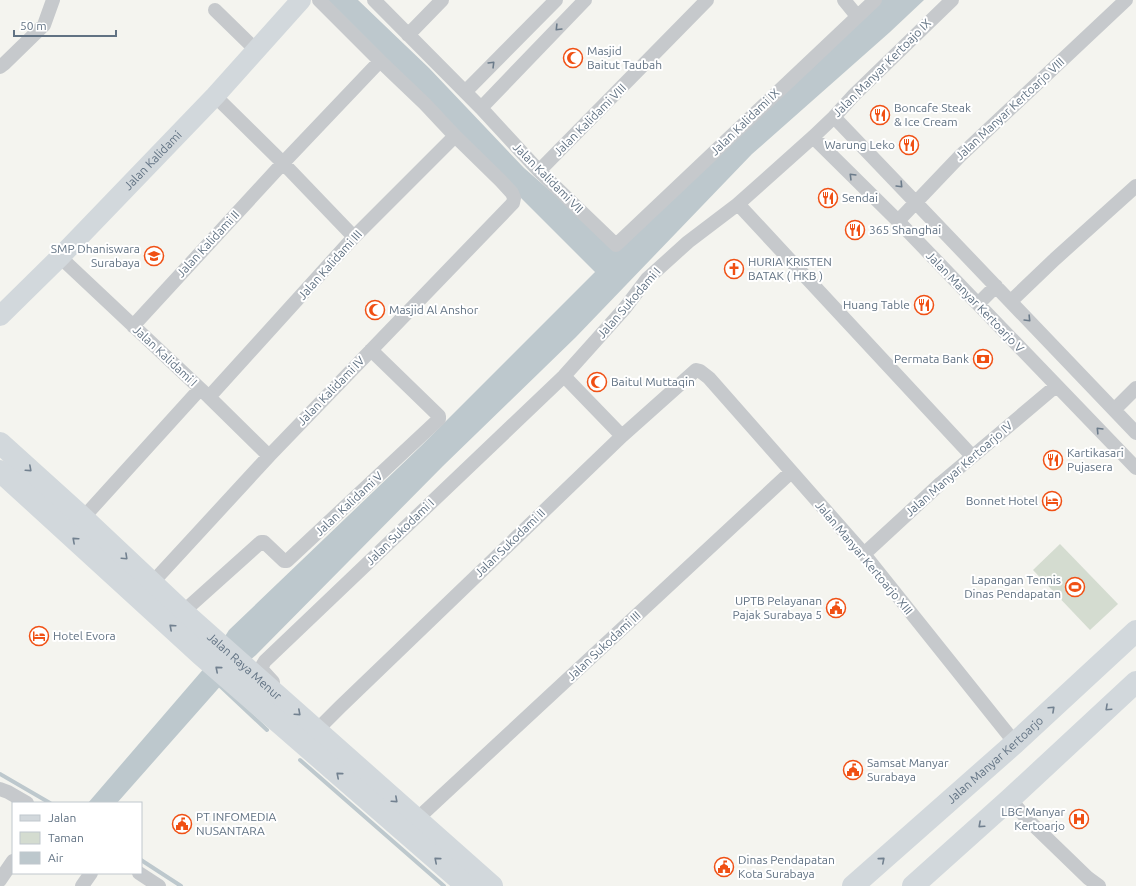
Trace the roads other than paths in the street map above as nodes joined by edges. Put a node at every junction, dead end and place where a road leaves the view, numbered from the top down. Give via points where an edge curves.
1 (53, 0) edge
2 (300, 0) edge
3 (319, 0) edge
4 (374, 0) edge
5 (442, 0) edge
6 (556, 0) edge
7 (585, 0) edge
8 (707, 0) edge
9 (844, 0) edge
10 (875, 0) edge
11 (952, 0) edge
12 (1126, 0) edge
13 (215, 10) dead end
14 (857, 16) junction
15 (408, 35) junction
16 (256, 50) junction
17 (380, 61) junction
18 (0, 67) edge
19 (465, 92) junction
20 (215, 96) junction
21 (481, 108) junction
22 (834, 117) junction
23 (456, 136) junction
24 (813, 137) junction
25 (283, 163) junction
26 (539, 171) junction
27 (1136, 186) edge
28 (916, 202) junction
29 (738, 204) junction
30 (898, 221) junction
31 (354, 237) junction
32 (616, 245) joint
33 (60, 257) junction
34 (996, 286) junction
35 (1011, 301) junction
36 (978, 304) junction
37 (0, 316) edge
38 (133, 326) junction
39 (371, 350) junction
40 (564, 376) junction
41 (709, 378) joint
42 (1056, 386) junction
43 (1136, 388) edge
44 (204, 393) junction
45 (1114, 410) junction
46 (1136, 433) edge
47 (622, 436) junction
48 (0, 443) edge
49 (269, 456) junction
50 (972, 456) junction
51 (1136, 468) edge
52 (0, 471) edge
53 (791, 472) junction
54 (83, 518) junction
55 (864, 554) junction
56 (152, 583) junction
57 (183, 612) junction
58 (1136, 631) edge
59 (207, 646) junction
60 (242, 676) junction
61 (1136, 682) edge
62 (275, 692) junction
63 (317, 730) junction
64 (1015, 743) junction
65 (0, 789) edge
66 (373, 792) junction
67 (1010, 800) junction
68 (25, 802) edge
69 (417, 819) junction
70 (12, 862) edge
71 (90, 874) edge
72 (141, 874) edge
73 (0, 880) edge
74 (1089, 883) edge
75 (82, 886) edge
76 (160, 886) edge
77 (467, 886) edge
78 (492, 886) edge
79 (853, 886) edge
80 (913, 886) edge

1 - 18 street via 41,28
2 - 16 street, Jalan Kalidami
3 - 17 street
4 - 15 street, Jalan Kalidami VII
5 - 15 street
19 -> 6 street
7 -> 21 street
8 - 26 street, Jalan Kalidami VIII
9 - 14 street
10 - 14 street, Jalan Kalidami IX
11 - 22 street, Jalan Manyar Kertoajo IX
12 - 28 street, Jalan Manyar Kertoarjo VIII via 960,156
13 - 16 street
14 - 32 street, Jalan Kalidami IX
15 - 19 street, Jalan Kalidami VII
16 - 20 street, Jalan Kalidami
17 - 23 street
17 - 25 street, Jalan Kalidami II
19 - 21 street, Jalan Kalidami VII
20 - 25 street
20 - 33 street, Jalan Kalidami
21 - 26 street, Jalan Kalidami VII
22 - 24 street, Jalan Manyar Kertoajo IX
22 -> 28 street
23 - 31 street, Jalan Kalidami III
23 - 39 street, Jalan Kalidami IV via 512,193 513,203
24 - 29 street, Jalan Manyar Kertoajo IX
30 -> 24 street, Jalan Manyar Kertoarjo V
25 - 31 street
25 - 38 street, Jalan Kalidami II
26 - 32 street, Jalan Kalidami VII
27 - 35 street
28 - 30 street, Jalan Manyar Kertoarjo VIII
28 - 34 street
29 - 40 street, Jalan Sukodami I via 679,250 647,279 625,308
29 - 50 street
30 - 36 street, Jalan Manyar Kertoarjo V
31 - 44 street, Jalan Kalidami III
33 - 37 street, Jalan Kalidami
33 - 38 street, Jalan Kalidami I
34 - 35 street
34 - 36 street
35 -> 45 street
36 - 42 street, Jalan Manyar Kertoarjo V
38 - 44 street, Jalan Kalidami I
39 - 49 street, Jalan Kalidami IV
39 - 57 street, Jalan Kalidami V via 439,416 439,419 287,561 261,542
40 - 47 street
40 - 62 street, Jalan Sukodami I via 265,661 263,671 276,685
41 - 47 street, Jalan Sukodami II via 696,370
41 - 53 street, Jalan Manyar Kertoarjo XIII
42 - 50 street, Jalan Manyar Kertoarjo IV
51 -> 42 street, Jalan Manyar Kertoarjo V
43 - 45 street
44 - 49 street, Jalan Kalidami I
44 - 54 street, Jalan Kalidami III
45 - 46 street
47 - 63 street, Jalan Sukodami II
48 -> 54 main road, Jalan Raya Menur
49 - 56 street, Jalan Kalidami IV
50 - 55 street, Jalan Manyar Kertoarjo IV
59 -> 52 main road, Jalan Raya Menur
53 - 55 street, Jalan Manyar Kertoarjo XIII
53 - 69 street, Jalan Sukodami III
54 -> 56 main road, Jalan Raya Menur
55 - 64 street, Jalan Manyar Kertoarjo XIII
56 - 57 main road, Jalan Raya Menur
57 - 59 main road, Jalan Raya Menur
64 -> 58 main road, Jalan Manyar Kertoarjo
59 - 60 main road, Jalan Raya Menur
60 - 62 main road, Jalan Raya Menur
66 -> 60 main road, Jalan Raya Menur
61 -> 67 main road
62 -> 63 main road, Jalan Raya Menur
63 - 66 main road, Jalan Raya Menur
79 -> 64 main road, Jalan Manyar Kertoarjo
65 - 68 street
66 -> 69 main road, Jalan Raya Menur
77 -> 66 main road, Jalan Raya Menur
67 - 74 street
67 -> 80 main road
69 - 78 main road, Jalan Raya Menur
70 - 73 street
71 - 75 street
72 - 76 street

